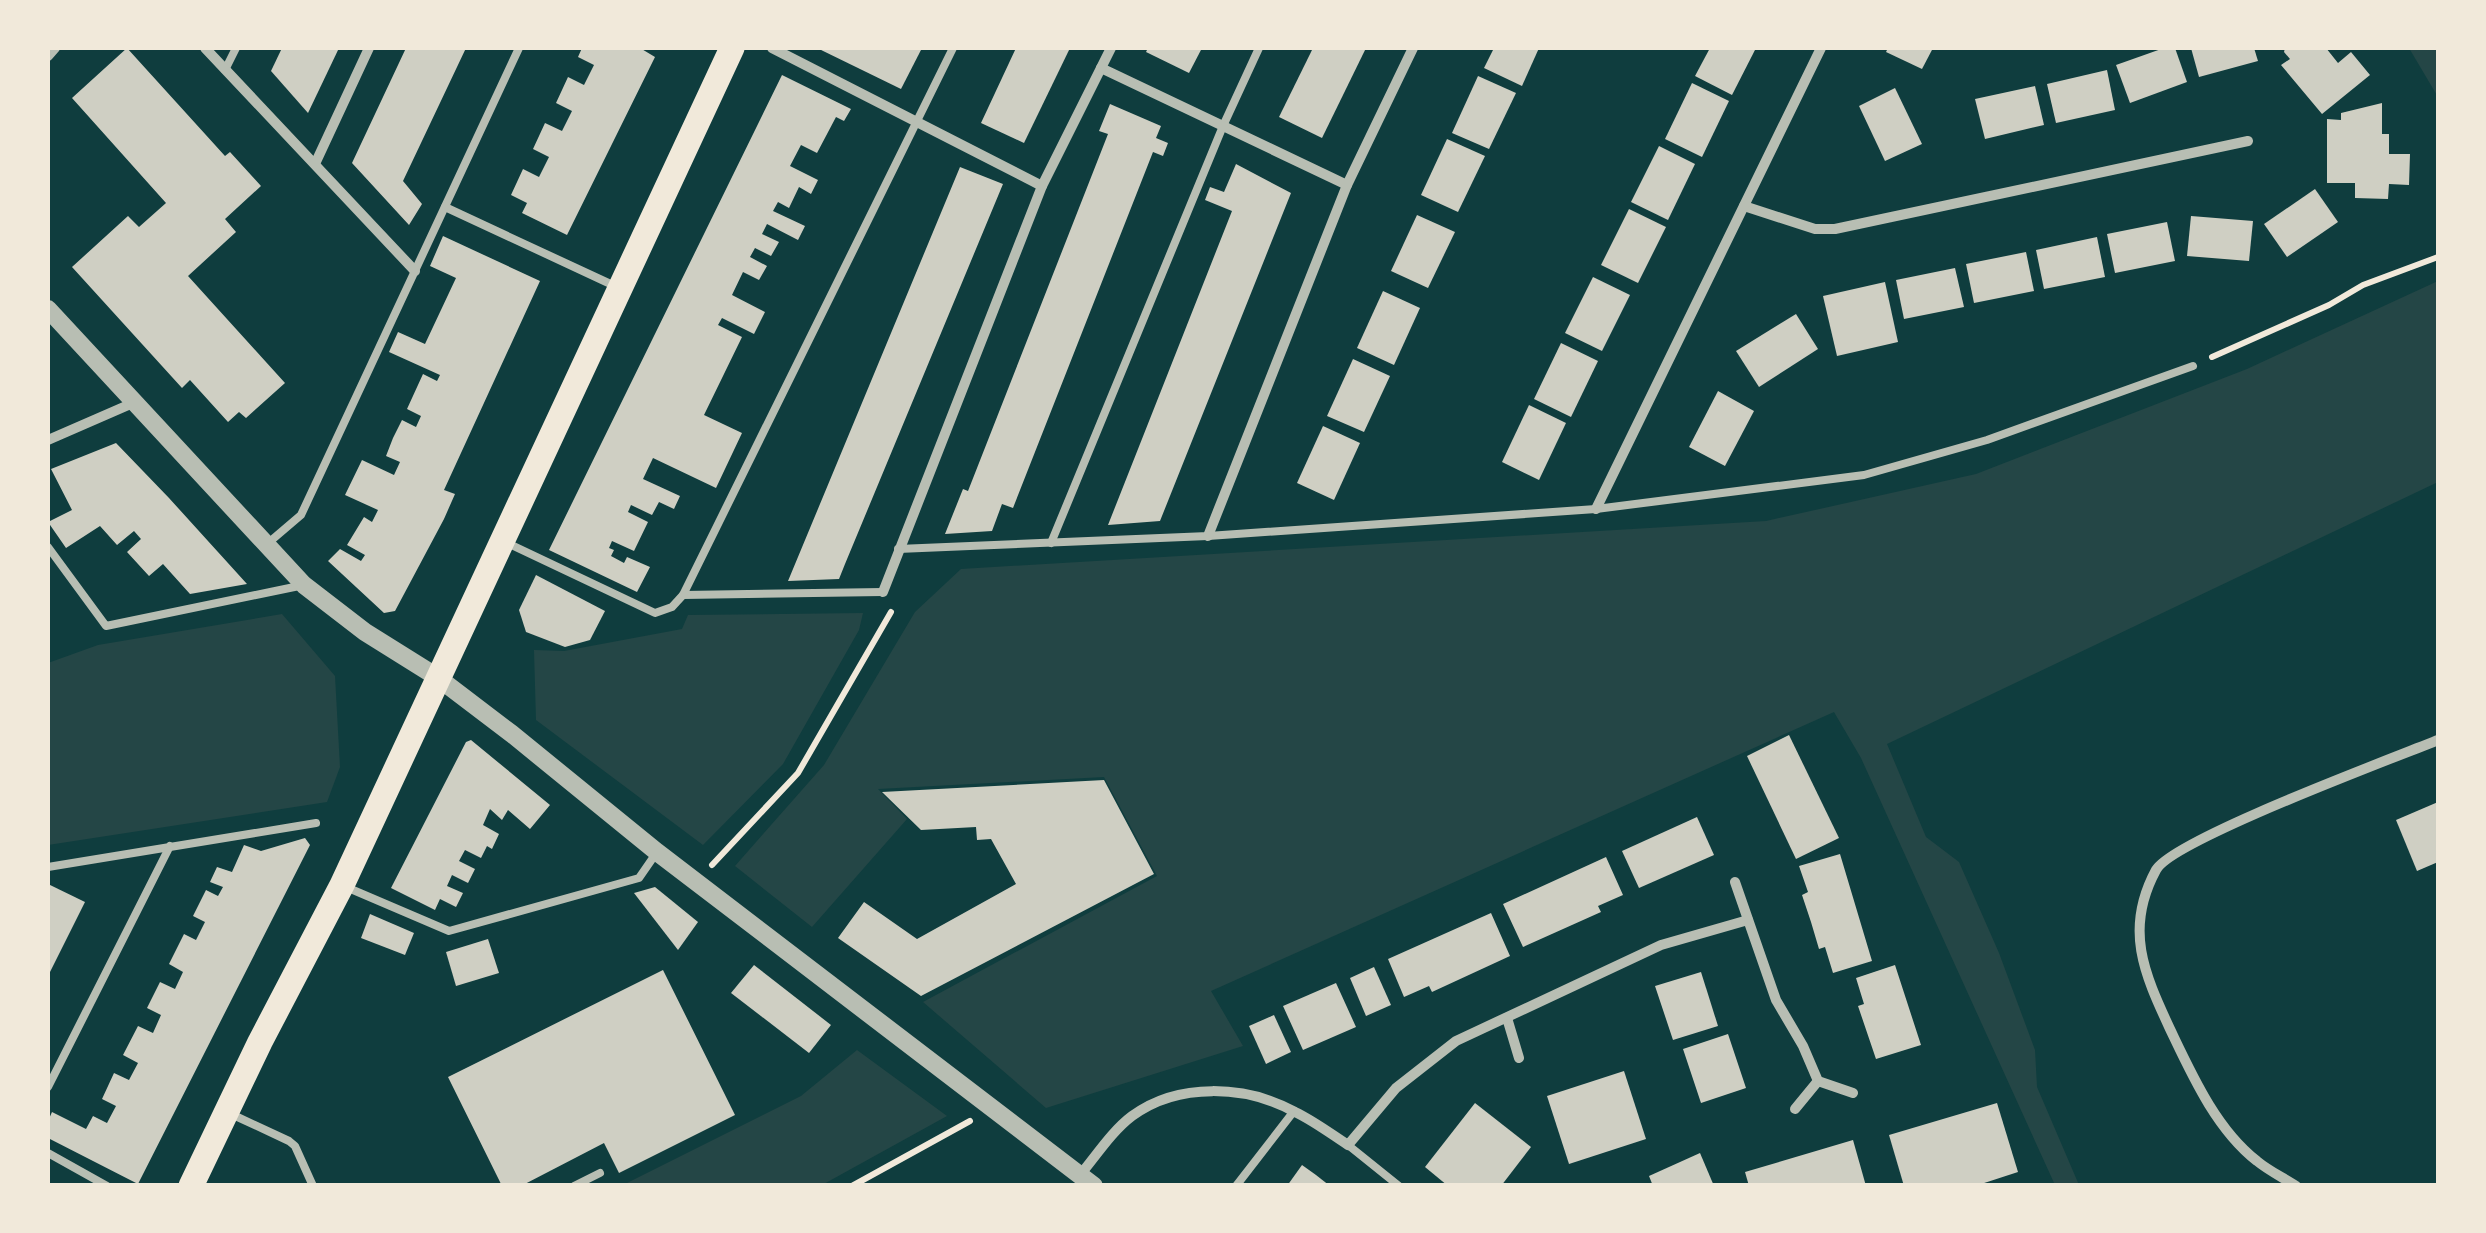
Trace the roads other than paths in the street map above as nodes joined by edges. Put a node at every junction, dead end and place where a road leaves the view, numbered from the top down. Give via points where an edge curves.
1 (55, 48) edge
2 (205, 48) edge
3 (236, 48) edge
4 (369, 48) edge
5 (519, 48) edge
6 (732, 48) edge
7 (772, 48) edge
8 (953, 48) edge
9 (1111, 48) edge
10 (1259, 48) edge
11 (1413, 48) edge
12 (1822, 48) edge
13 (48, 56) edge
14 (1101, 68) junction
15 (226, 70) junction
16 (918, 120) junction
17 (1223, 126) junction
18 (2248, 141) dead end
19 (315, 164) junction
20 (1347, 185) junction
21 (1042, 186) junction
22 (444, 206) junction
23 (1744, 206) junction
24 (415, 270) junction
25 (619, 288) junction
26 (48, 309) edge
27 (2192, 366) road end
28 (133, 404) junction
29 (48, 440) edge
30 (1596, 509) junction
31 (1208, 536) junction
32 (501, 540) junction
33 (1051, 543) junction
34 (266, 546) junction
35 (48, 547) edge
36 (898, 549) junction
37 (304, 585) junction
38 (883, 592) joint
39 (682, 595) junction
40 (437, 676) junction
41 (2438, 740) edge
42 (316, 822) dead end
43 (170, 846) junction
44 (657, 852) junction
45 (48, 867) edge
46 (1735, 882) dead end
47 (342, 885) junction
48 (1748, 920) junction
49 (1506, 1018) junction
50 (1518, 1058) dead end
51 (1818, 1081) junction
52 (48, 1087) edge
53 (1853, 1093) dead end
54 (1794, 1109) dead end
55 (1294, 1111) junction
56 (226, 1112) junction
57 (1348, 1145) junction
58 (48, 1153) edge
59 (600, 1173) dead end
60 (1087, 1180) edge
61 (107, 1186) edge
62 (191, 1186) edge
63 (313, 1186) edge
64 (574, 1186) edge
65 (1236, 1186) edge
66 (1399, 1186) edge
67 (2296, 1186) edge

1 - 13 street
2 - 15 street
3 - 15 lane
4 - 19 street
5 - 22 lane
6 - 25 main road
7 - 16 street
8 - 16 lane
9 - 14 street
10 - 17 lane
11 - 20 street
12 - 23 street
14 - 17 street
14 - 21 street
15 - 19 street
16 - 21 street
16 - 39 lane
17 - 20 street
17 - 33 lane
18 - 23 street via 1835,230
19 - 24 street
20 - 31 street
21 - 36 street
22 - 24 lane
22 - 25 lane
23 - 30 street
24 - 34 lane via 301,515
25 - 32 main road
26 - 28 street
27 - 30 lane via 1864,476
28 - 29 street
28 - 34 street
30 - 31 lane
31 - 33 lane
32 - 39 lane via 646,611 663,612
32 - 40 main road
33 - 36 lane
34 - 37 street
35 - 37 lane via 106,626
36 - 38 street
37 - 40 street
38 - 39 lane
40 - 44 street
40 - 47 main road
41 - 67 street via 2216,830 2157,866 2142,910 2137,940 2148,981 2215,1114 2256,1160
42 - 43 lane
43 - 45 lane
43 - 52 lane
44 - 47 lane via 639,878 449,931
44 - 60 street
46 - 48 street
47 - 56 main road
48 - 49 street via 1660,945
48 - 51 street via 1776,1000
49 - 50 street
49 - 57 street via 1456,1041 1396,1088
51 - 53 street
51 - 54 street
55 - 57 street
55 - 60 street via 1236,1093 1176,1095 1130,1118
55 - 65 lane
56 - 62 main road
56 - 63 lane via 295,1146
57 - 66 lane
58 - 61 lane
59 - 64 lane

